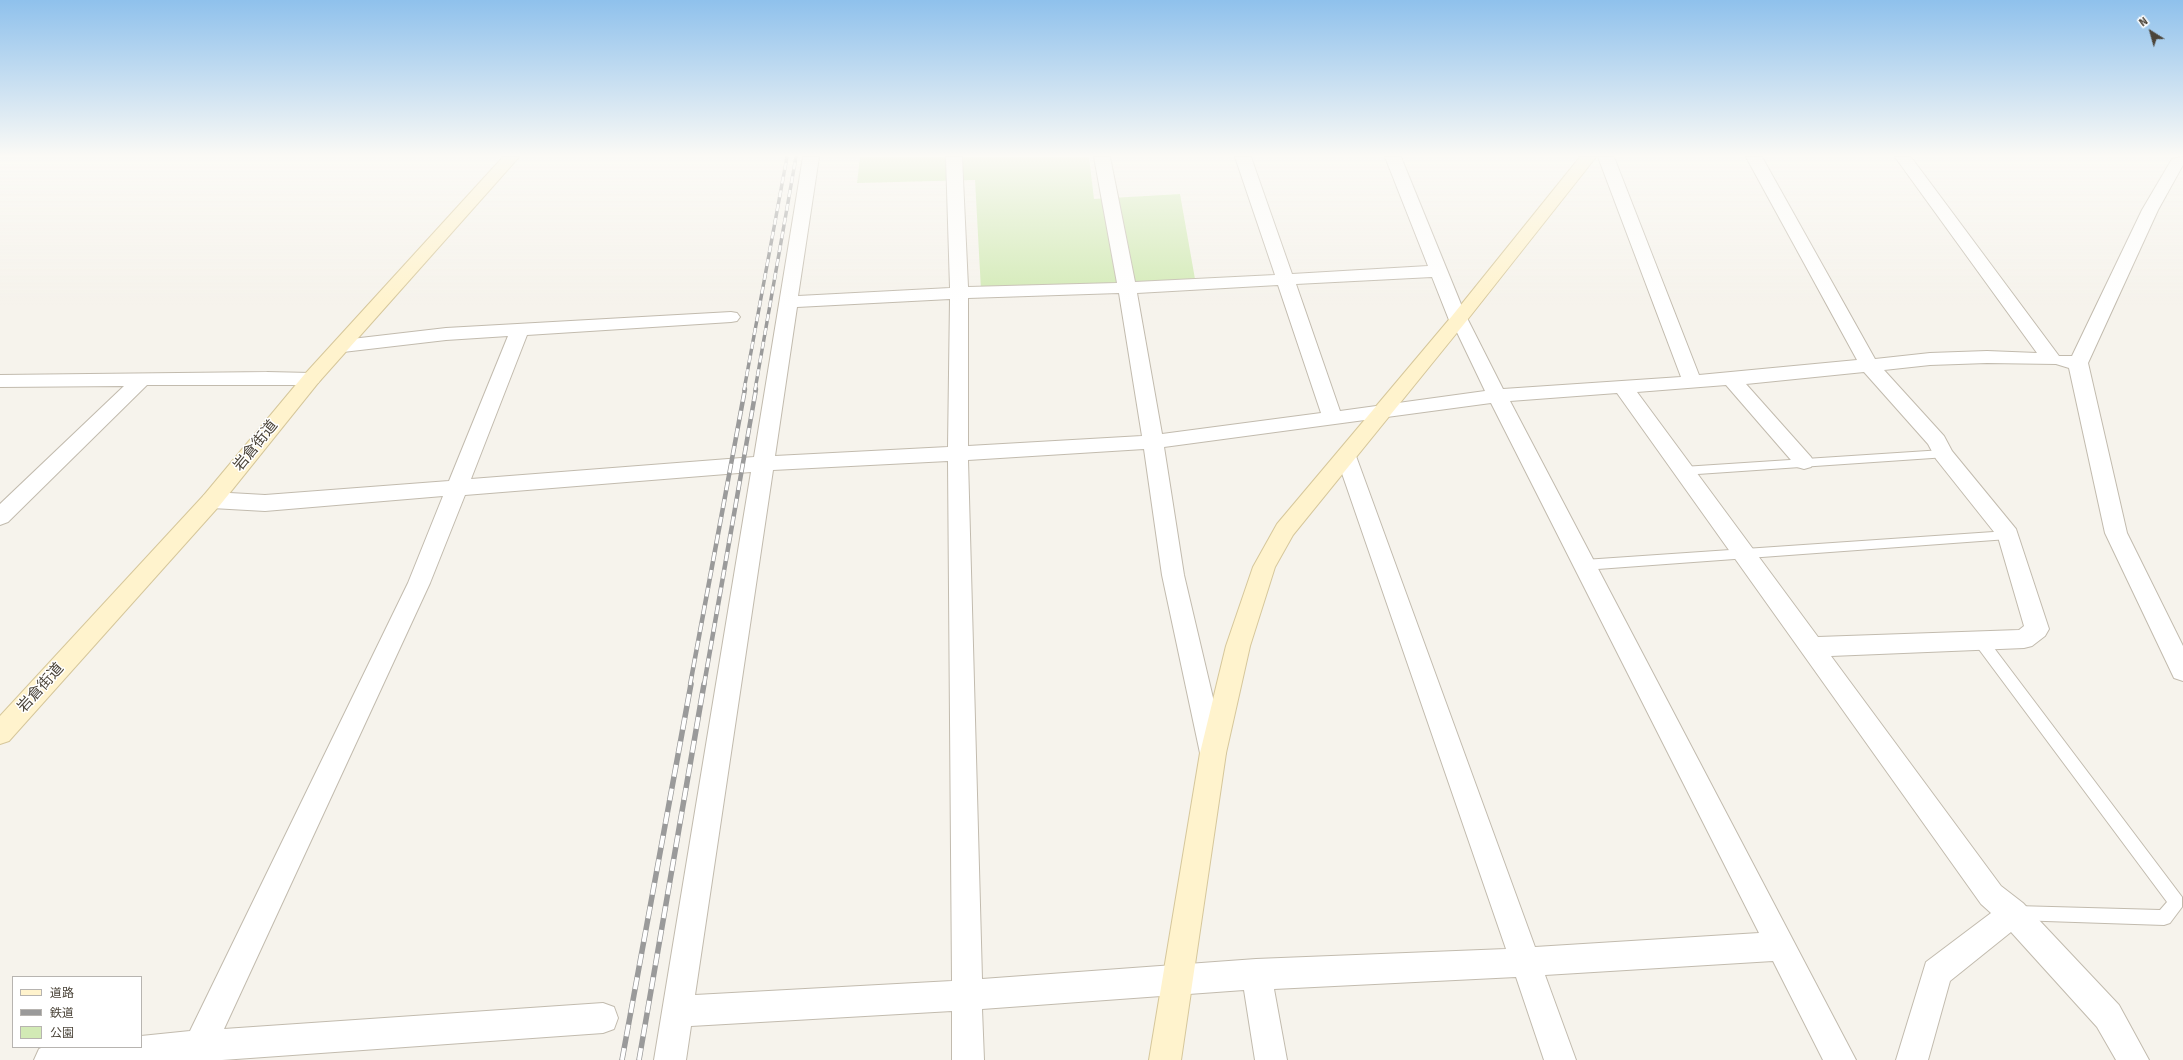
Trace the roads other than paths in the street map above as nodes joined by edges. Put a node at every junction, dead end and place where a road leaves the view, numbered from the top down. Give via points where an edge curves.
1 (467, 206) edge
2 (803, 206) edge
3 (956, 206) edge
4 (1111, 206) edge
5 (1261, 206) edge
6 (1413, 206) edge
7 (1549, 206) edge
8 (1625, 206) edge
9 (1781, 206) edge
10 (1939, 206) edge
11 (2152, 206) edge
12 (1438, 271) junction
13 (1285, 279) junction
14 (1126, 288) junction
15 (959, 293) junction
16 (788, 302) junction
17 (730, 317) dead end
18 (1459, 319) junction
19 (519, 331) junction
20 (343, 346) junction
21 (2051, 359) junction
22 (2078, 363) junction
23 (1869, 365) junction
24 (142, 379) junction
25 (311, 379) junction
26 (1731, 379) junction
27 (0, 381) edge
28 (1692, 381) junction
29 (1622, 386) junction
30 (1497, 396) junction
31 (1381, 413) junction
32 (1333, 418) junction
33 (1152, 442) junction
34 (958, 454) junction
35 (1943, 454) junction
36 (1346, 456) junction
37 (1804, 462) junction
38 (763, 465) junction
39 (1683, 471) junction
40 (457, 487) junction
41 (212, 500) junction
42 (0, 517) edge
43 (2008, 535) junction
44 (1742, 554) junction
45 (1584, 565) junction
46 (1980, 640) junction
47 (1812, 647) junction
48 (2183, 671) edge
49 (0, 733) edge
50 (1213, 753) junction
51 (2013, 913) junction
52 (1780, 946) junction
53 (1526, 962) junction
54 (1256, 974) junction
55 (1178, 979) junction
56 (967, 995) junction
57 (678, 1011) junction
58 (603, 1018) dead end
59 (196, 1053) edge
60 (1914, 1058) edge
61 (50, 1060) edge
62 (670, 1060) edge
63 (968, 1060) edge
64 (1165, 1060) edge
65 (1271, 1060) edge
66 (1560, 1060) edge
67 (1840, 1060) edge
68 (2133, 1060) edge

1 - 20 street, 岩倉街道
2 - 16 street
3 - 15 street
4 - 14 street
5 - 13 street
6 - 12 street
7 - 18 street
8 - 28 street
9 - 23 street
10 - 21 street
11 - 22 street
12 - 13 street
12 - 18 street
13 - 14 street
13 - 32 street
14 - 15 street
14 - 33 street via 1141,362
15 - 16 street
15 - 34 street
16 - 38 street
17 - 19 street
18 - 30 street
18 - 31 street
19 - 20 street via 446,334
19 - 40 street
20 - 25 street, 岩倉街道
21 - 22 street
21 - 23 street via 1987,357
22 - 48 street via 2116,533
23 - 26 street
23 - 35 street via 1937,441
24 - 25 street
24 - 27 street
24 - 42 street
25 - 41 street, 岩倉街道
26 - 28 street
26 - 37 street
28 - 29 street
29 - 30 street
29 - 39 street
30 - 31 street
30 - 45 street
31 - 32 street
31 - 36 street
32 - 33 street
33 - 34 street
33 - 50 street via 1173,575
34 - 38 street via 824,459
34 - 56 street
35 - 37 lane
35 - 43 street
36 - 50 street via 1285,530 1264,567 1238,646
36 - 53 street
37 - 39 lane
38 - 40 street
38 - 57 street
39 - 44 street
40 - 41 street via 265,503
40 - 59 street via 419,582
41 - 49 street, 岩倉街道
43 - 44 lane
43 - 46 street via 2037,630 2024,639
44 - 45 lane
44 - 47 street
45 - 52 street
46 - 47 street
46 - 51 lane via 2176,902 2164,918
47 - 51 street via 1991,895
50 - 55 street
51 - 60 street via 1937,972
51 - 68 street via 2108,1016
52 - 53 street
52 - 67 street
53 - 54 street
53 - 66 street
54 - 55 street
54 - 65 street
55 - 56 street
55 - 64 street
56 - 57 street
56 - 63 street
57 - 62 street
58 - 59 street
59 - 61 street

